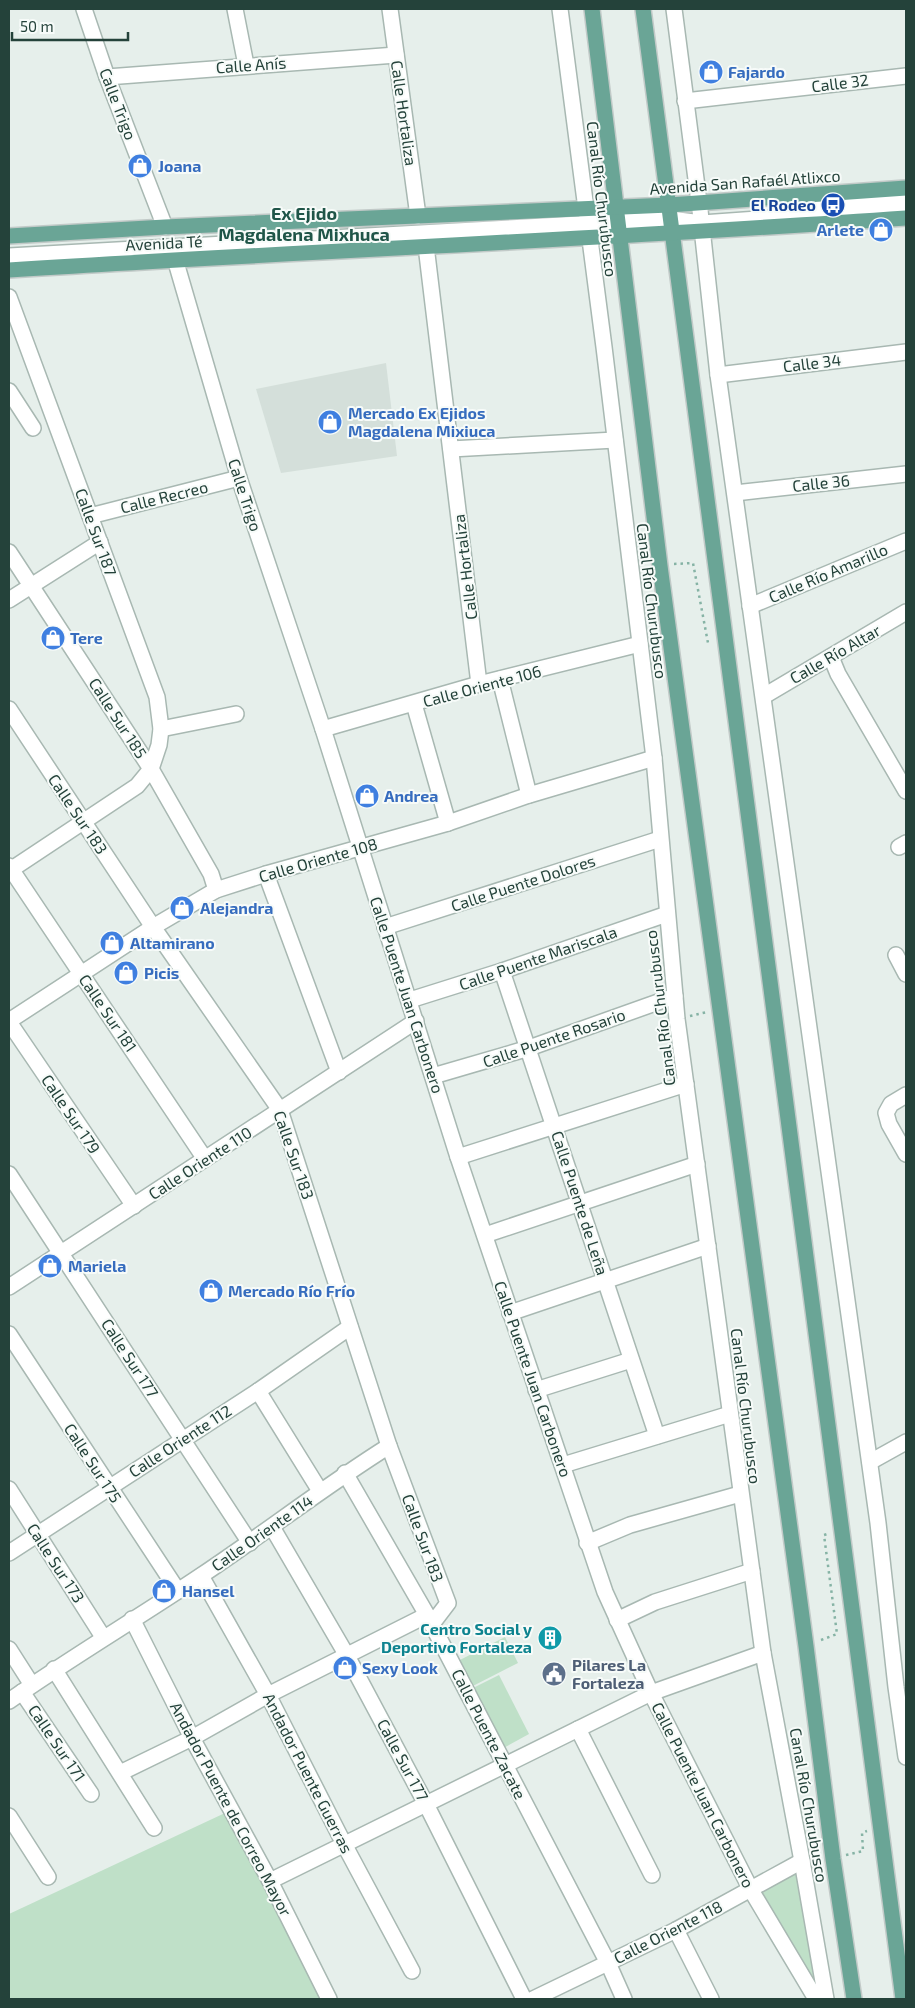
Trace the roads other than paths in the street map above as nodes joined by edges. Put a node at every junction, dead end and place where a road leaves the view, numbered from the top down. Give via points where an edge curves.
1 (84, 9) edge
2 (235, 9) edge
3 (390, 9) edge
4 (560, 9) edge
5 (592, 9) edge
6 (644, 9) edge
7 (674, 9) edge
8 (396, 55) junction
9 (246, 65) junction
10 (906, 76) edge
11 (107, 77) junction
12 (685, 102) junction
13 (906, 188) edge
14 (906, 196) edge
15 (586, 208) junction
16 (906, 208) edge
17 (418, 216) junction
18 (701, 217) junction
19 (906, 218) edge
20 (670, 219) junction
21 (619, 222) junction
22 (588, 223) junction
23 (165, 227) junction
24 (9, 236) edge
25 (590, 239) junction
26 (426, 246) junction
27 (10, 254) edge
28 (175, 259) junction
29 (9, 270) edge
30 (9, 297) edge
31 (14, 331) edge
32 (906, 352) edge
33 (718, 375) junction
34 (9, 391) edge
35 (33, 428) dead end
36 (615, 440) junction
37 (451, 449) junction
38 (906, 474) edge
39 (239, 478) junction
40 (735, 493) junction
41 (90, 516) junction
42 (906, 540) edge
43 (100, 542) junction
44 (9, 552) edge
45 (31, 586) junction
46 (9, 600) edge
47 (750, 606) junction
48 (906, 612) edge
49 (640, 644) junction
50 (831, 657) junction
51 (500, 679) junction
52 (480, 684) junction
53 (764, 696) junction
54 (414, 704) junction
55 (9, 709) edge
56 (236, 714) dead end
57 (162, 729) junction
58 (323, 729) junction
59 (654, 758) junction
60 (151, 769) junction
61 (906, 791) edge
62 (529, 795) junction
63 (83, 822) junction
64 (448, 823) junction
65 (660, 839) junction
66 (360, 848) junction
67 (9, 869) edge
68 (266, 874) junction
69 (216, 890) junction
70 (666, 914) junction
71 (153, 927) junction
72 (385, 927) junction
73 (896, 955) dead end
74 (502, 971) junction
75 (82, 974) junction
76 (906, 974) edge
77 (674, 996) junction
78 (410, 1000) junction
79 (416, 1021) junction
80 (9, 1022) edge
81 (529, 1048) junction
82 (339, 1072) junction
83 (432, 1076) junction
84 (686, 1084) junction
85 (906, 1095) edge
86 (280, 1110) junction
87 (554, 1125) junction
88 (906, 1154) edge
89 (458, 1157) junction
90 (206, 1159) junction
91 (697, 1164) junction
92 (9, 1174) edge
93 (580, 1202) junction
94 (134, 1206) junction
95 (485, 1235) junction
96 (708, 1246) junction
97 (62, 1253) junction
98 (606, 1281) junction
99 (9, 1287) edge
100 (510, 1313) junction
101 (350, 1327) junction
102 (9, 1334) edge
103 (631, 1360) junction
104 (536, 1390) junction
105 (258, 1391) junction
106 (730, 1414) junction
107 (657, 1436) junction
108 (182, 1439) junction
109 (906, 1442) edge
110 (389, 1446) junction
111 (870, 1462) junction
112 (563, 1465) junction
113 (345, 1473) junction
114 (109, 1487) junction
115 (9, 1489) edge
116 (320, 1491) junction
117 (740, 1494) junction
118 (272, 1527) junction
119 (38, 1533) junction
120 (250, 1543) junction
121 (587, 1543) junction
122 (9, 1552) edge
123 (752, 1571) junction
124 (201, 1576) junction
125 (178, 1591) junction
126 (132, 1619) junction
127 (429, 1620) junction
128 (617, 1620) junction
129 (103, 1637) junction
130 (9, 1649) edge
131 (763, 1653) junction
132 (346, 1654) junction
133 (54, 1669) junction
134 (901, 1685) edge
135 (27, 1688) junction
136 (651, 1693) junction
137 (268, 1695) junction
138 (9, 1701) edge
139 (578, 1730) junction
140 (192, 1738) junction
141 (906, 1757) edge
142 (505, 1765) junction
143 (120, 1773) junction
144 (91, 1794) dead end
145 (426, 1804) junction
146 (9, 1816) edge
147 (154, 1828) dead end
148 (344, 1844) junction
149 (802, 1861) junction
150 (652, 1875) dead end
151 (48, 1877) dead end
152 (270, 1881) junction
153 (751, 1890) junction
154 (676, 1930) junction
155 (608, 1963) junction
156 (412, 1971) dead end
157 (329, 1999) edge
158 (524, 1999) edge
159 (533, 1999) edge
160 (624, 1999) edge
161 (711, 1999) edge
162 (816, 1999) edge
163 (826, 1999) edge
164 (854, 1999) edge
165 (904, 1999) edge

1 - 11 street, Calle Trigo
2 - 9 street
3 - 8 street, Calle Hortaliza
4 - 15 street, Canal Río Churubusco
5 - 21 main road, Canal Río Churubusco
6 - 20 main road
7 - 12 street
8 - 9 street, Calle Anís
8 - 17 street, Calle Hortaliza
9 - 11 street, Calle Anís
10 - 12 street, Calle 32
11 - 23 street, Calle Trigo
12 - 18 street
13 - 18 main road, Avenida San Rafaél Atlixco
14 - 18 street
15 - 17 main road, Avenida Té
15 - 21 main road, Avenida San Rafaél Atlixco
15 - 22 street, Canal Río Churubusco
16 - 18 street
17 - 23 main road, Avenida Té
18 - 19 main road, Avenida San Rafaél Atlixco
18 - 20 main road, Avenida San Rafaél Atlixco
18 - 20 main road, Avenida San Rafaél Atlixco
18 - 33 street
20 - 21 main road, Avenida San Rafaél Atlixco
20 - 21 main road, Avenida San Rafaél Atlixco
20 - 165 main road
21 - 22 street
21 - 25 main road, Avenida San Rafaél Atlixco
21 - 164 main road, Canal Río Churubusco via 660,566 832,1859
22 - 25 street, Canal Río Churubusco
22 - 27 street
23 - 24 main road, Avenida Té
25 - 26 main road, Avenida Té
25 - 36 street, Canal Río Churubusco
26 - 28 main road, Avenida Té
26 - 37 street, Calle Hortaliza
28 - 29 main road, Avenida Té
28 - 39 street, Calle Trigo
30 - 31 street, Calle Sur 187
31 - 41 street, Calle Sur 187
32 - 33 street, Calle 34
33 - 40 street
34 - 35 street
36 - 37 street
36 - 49 street, Canal Río Churubusco
37 - 52 street, Calle Hortaliza
38 - 40 street, Calle 36
39 - 41 street, Calle Recreo
39 - 58 street, Calle Trigo
40 - 47 street
41 - 43 street, Calle Sur 187
42 - 47 street, Calle Río Amarillo
43 - 45 street
43 - 57 street, Calle Sur 187 via 157,697
44 - 45 street, Calle Sur 185
45 - 46 street
45 - 60 street, Calle Sur 185
47 - 53 street
48 - 50 street, Calle Río Altar
49 - 51 street, Calle Oriente 106
49 - 59 street, Canal Río Churubusco
50 - 53 street, Calle Río Altar
50 - 61 street
51 - 52 street, Calle Oriente 106
51 - 62 street
52 - 54 street, Calle Oriente 106
53 - 111 street
54 - 58 street, Calle Oriente 106
54 - 64 street
55 - 63 street, Calle Sur 183
56 - 57 street
57 - 60 street, Calle Sur 187
58 - 66 street, Calle Puente Juan Carbonero
59 - 62 street, Calle Oriente 108
59 - 65 street, Canal Río Churubusco
60 - 63 street via 136,786
60 - 69 street, Calle Sur 185 via 211,874
62 - 64 street, Calle Oriente 108
63 - 67 street
63 - 71 street, Calle Sur 183
64 - 66 street, Calle Oriente 108
65 - 70 street, Canal Río Churubusco
65 - 72 street, Calle Puente Dolores
66 - 68 street, Calle Oriente 108
66 - 72 street, Calle Puente Juan Carbonero
67 - 75 street, Calle Sur 181
68 - 69 street, Calle Oriente 108
68 - 82 street
69 - 71 street, Calle Oriente 108
70 - 74 street, Calle Puente Mariscala
70 - 77 street, Canal Río Churubusco
71 - 75 street, Calle Oriente 108
71 - 86 street, Calle Sur 183
72 - 78 street, Calle Puente Juan Carbonero
73 - 76 street
74 - 78 street, Calle Puente Mariscala
74 - 81 street, Calle Puente de Leña
75 - 80 street, Calle Oriente 108
75 - 90 street, Calle Sur 181
77 - 81 street, Calle Puente Rosario
77 - 84 street, Canal Río Churubusco
78 - 79 street, Calle Puente Juan Carbonero
79 - 82 street, Calle Oriente 110
79 - 83 street, Calle Puente Juan Carbonero
80 - 94 street, Calle Sur 179
81 - 83 street, Calle Puente Rosario
81 - 87 street, Calle Puente de Leña
82 - 86 street, Calle Oriente 110
83 - 89 street, Calle Puente Juan Carbonero
84 - 87 street
84 - 91 street, Canal Río Churubusco
85 - 88 street via 891,1104 886,1113
86 - 90 street, Calle Oriente 110
86 - 101 street, Calle Sur 183
87 - 89 street
87 - 93 street, Calle Puente de Leña
89 - 95 street, Calle Puente Juan Carbonero
90 - 94 street, Calle Oriente 110
91 - 93 street
91 - 96 street, Canal Río Churubusco
92 - 97 street, Calle Sur 177
93 - 95 street
93 - 98 street, Calle Puente de Leña
94 - 97 street, Calle Oriente 110
95 - 100 street, Calle Puente Juan Carbonero
96 - 98 street
96 - 106 street, Canal Río Churubusco
97 - 99 street, Calle Oriente 110
97 - 108 street, Calle Sur 177
98 - 100 street
98 - 103 street, Calle Puente de Leña
100 - 104 street, Calle Puente Juan Carbonero
101 - 105 street, Calle Oriente 112
101 - 110 street, Calle Sur 183
102 - 114 street, Calle Sur 175
103 - 104 street
103 - 107 street, Calle Puente de Leña
104 - 112 street, Calle Puente Juan Carbonero
105 - 108 street, Calle Oriente 112
105 - 116 street
106 - 107 street
106 - 117 street, Canal Río Churubusco
107 - 112 street
108 - 114 street, Calle Oriente 112
108 - 120 street, Calle Sur 177
109 - 111 street
110 - 113 street, Calle Oriente 114
110 - 127 street, Calle Sur 183 via 448,1603
111 - 134 street
112 - 121 street, Calle Puente Juan Carbonero
113 - 116 street, Calle Oriente 114
113 - 127 street, Calle Puente Zacate
114 - 119 street, Calle Oriente 112
114 - 125 street, Calle Sur 175
115 - 119 street, Calle Sur 173
116 - 118 street, Calle Oriente 114
117 - 121 street via 630,1525
117 - 123 street, Canal Río Churubusco
118 - 120 street, Calle Oriente 114
118 - 132 street, Calle Sur 177
119 - 122 street, Calle Oriente 112
119 - 129 street, Calle Sur 173
120 - 124 street, Calle Oriente 114
121 - 128 street, Calle Puente Juan Carbonero
123 - 128 street via 654,1602
123 - 131 street, Canal Río Churubusco
124 - 125 street, Calle Oriente 114
124 - 137 street, Andador Puente Guerras
125 - 126 street, Calle Oriente 114
126 - 129 street, Calle Oriente 114
126 - 140 street, Andador Puente de Correo Mayor
127 - 132 street
127 - 142 street, Calle Puente Zacate
128 - 136 street, Calle Puente Juan Carbonero
129 - 133 street, Calle Oriente 114
130 - 135 street, Calle Sur 171
131 - 136 street
131 - 149 street, Canal Río Churubusco
132 - 137 street
132 - 145 street, Calle Sur 177
133 - 135 street, Calle Oriente 114
133 - 143 street
134 - 141 street
135 - 138 street, Calle Oriente 114
135 - 144 street, Calle Sur 171
136 - 139 street
136 - 153 street, Calle Puente Juan Carbonero
137 - 140 street
137 - 148 street, Andador Puente Guerras
139 - 142 street
139 - 150 street
140 - 143 street
140 - 152 street, Andador Puente de Correo Mayor
142 - 145 street
142 - 155 street, Calle Puente Zacate
143 - 147 street
145 - 148 street
145 - 158 street, Calle Sur 177
146 - 151 street
148 - 152 street
148 - 156 street, Andador Puente Guerras
149 - 153 street, Calle Oriente 118
149 - 163 street, Canal Río Churubusco
152 - 157 street, Andador Puente de Correo Mayor
153 - 154 street, Calle Oriente 118
153 - 162 street, Calle Puente Juan Carbonero
154 - 155 street, Calle Oriente 118
154 - 161 street
155 - 159 street, Calle Oriente 118
155 - 160 street, Calle Puente Zacate

